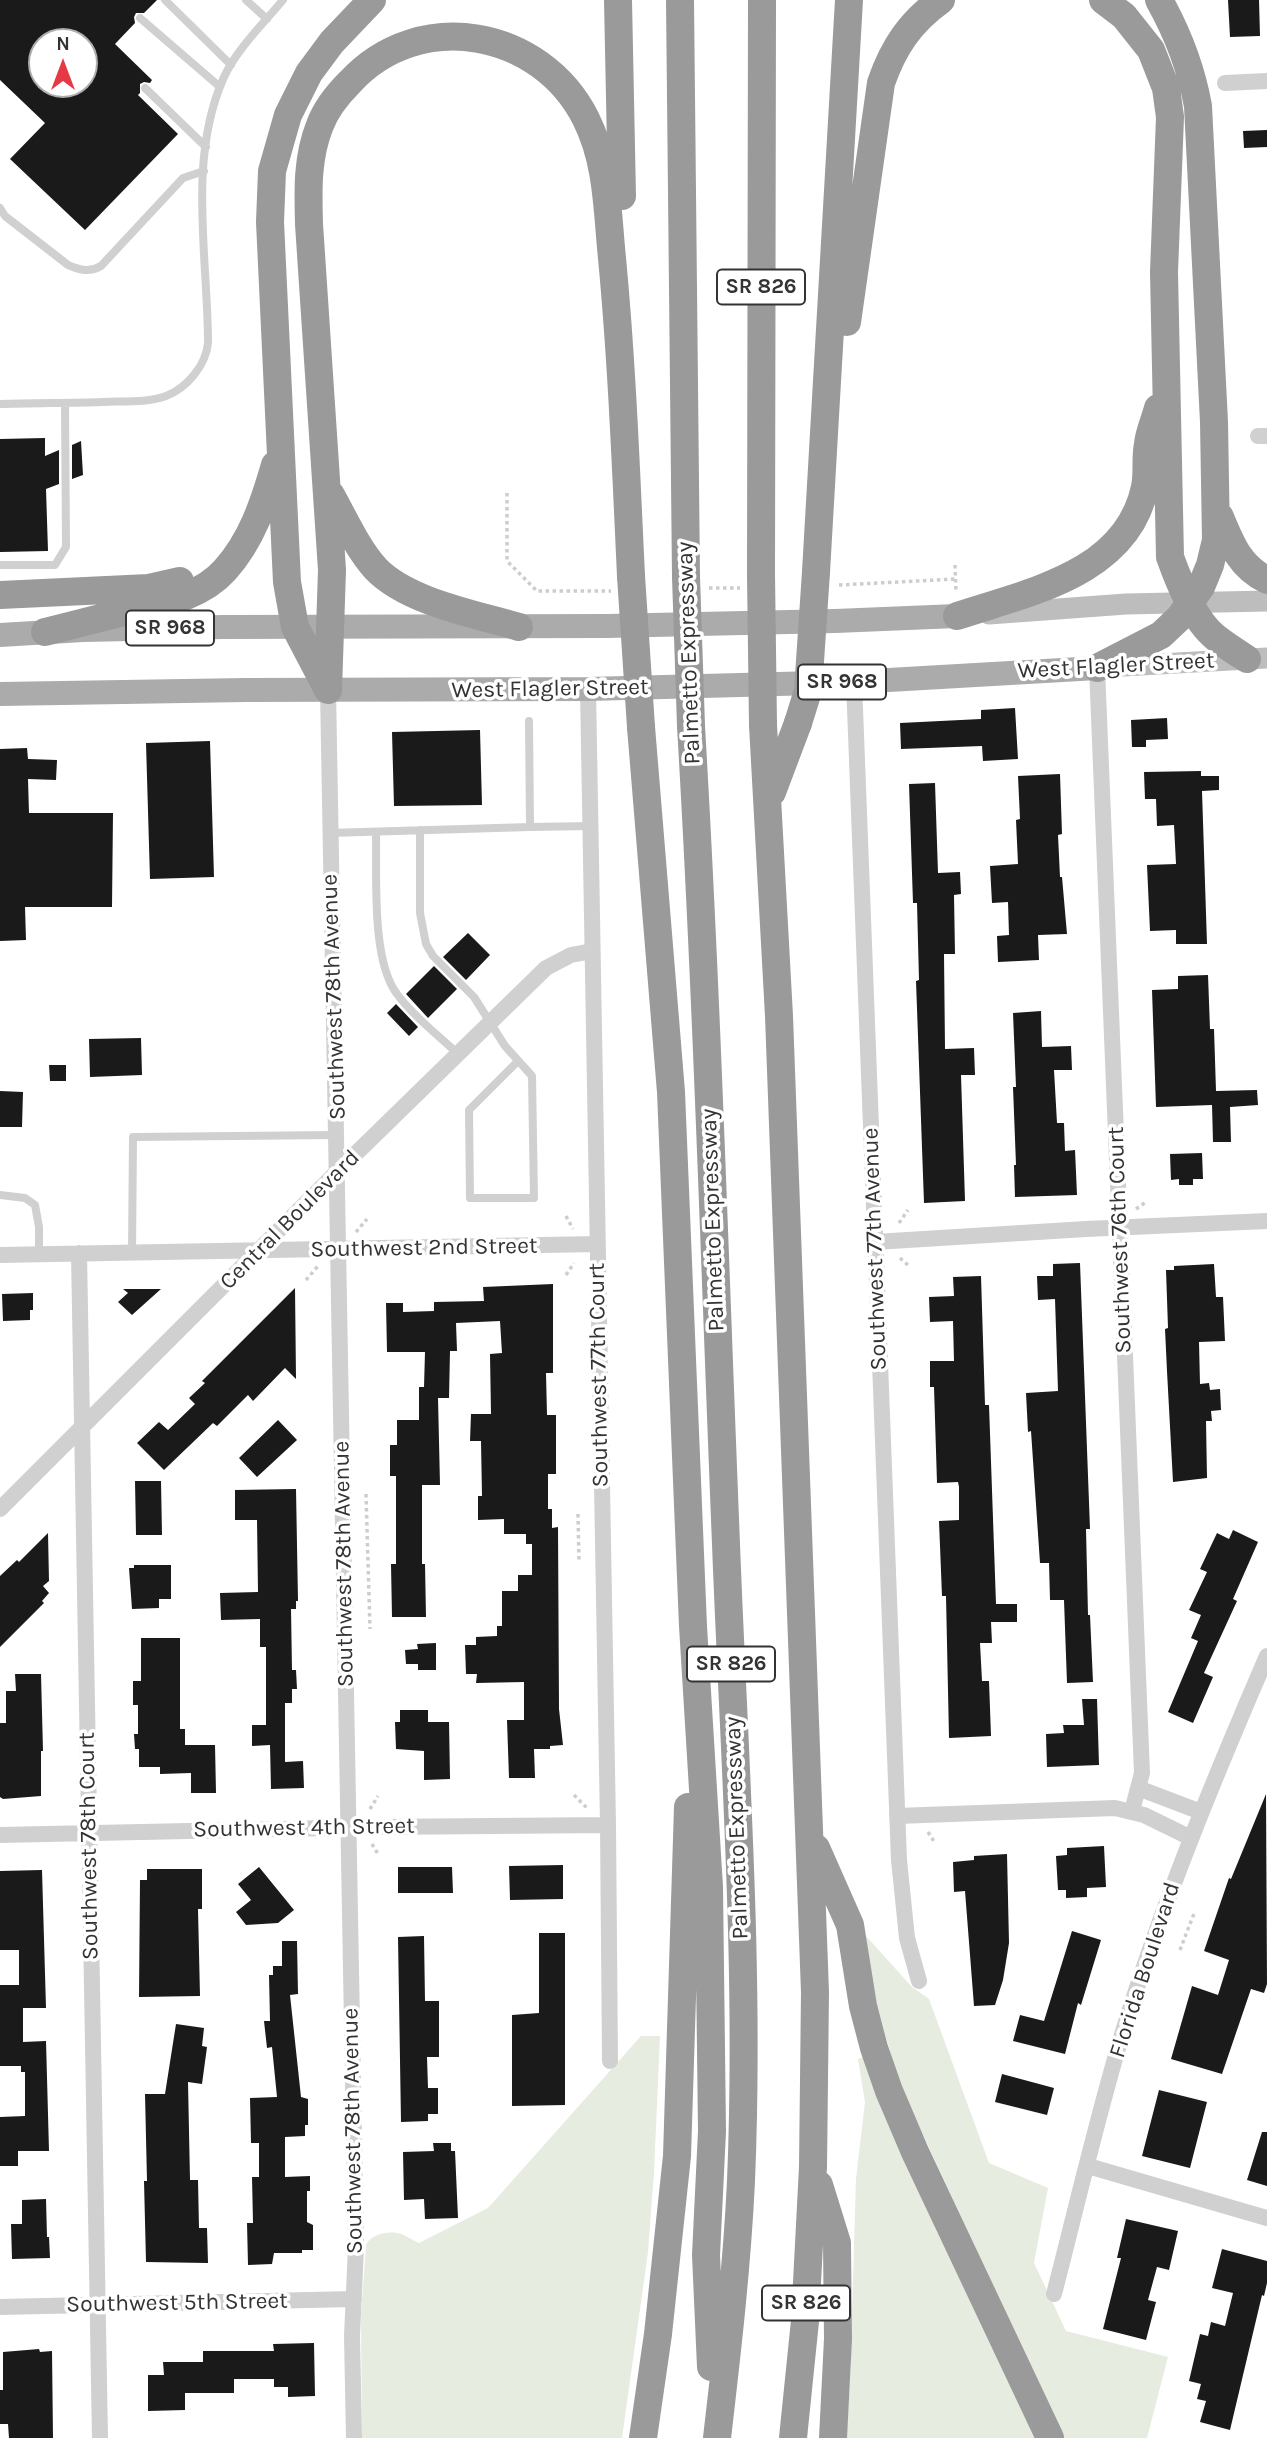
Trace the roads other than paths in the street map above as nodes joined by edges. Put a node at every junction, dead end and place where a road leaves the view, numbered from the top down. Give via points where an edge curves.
1 (165, 0) edge
2 (246, 0) edge
3 (283, 0) edge
4 (372, 0) edge
5 (618, 0) edge
6 (680, 0) edge
7 (762, 0) edge
8 (849, 0) edge
9 (941, 0) edge
10 (1103, 0) edge
11 (1159, 0) edge
12 (140, 18) dead end
13 (267, 19) junction
14 (231, 65) junction
15 (1267, 81) edge
16 (1225, 83) dead end
17 (220, 87) junction
18 (145, 88) dead end
19 (206, 147) junction
20 (204, 170) junction
21 (0, 208) edge
22 (621, 345) junction
23 (1166, 382) junction
24 (65, 403) junction
25 (0, 404) edge
26 (825, 413) junction
27 (282, 446) junction
28 (327, 488) junction
29 (1215, 506) junction
30 (241, 548) junction
31 (0, 565) edge
32 (1267, 580) edge
33 (0, 595) edge
34 (1267, 601) edge
35 (1191, 602) junction
36 (957, 616) junction
37 (295, 627) junction
38 (331, 627) junction
39 (519, 627) junction
40 (45, 632) junction
41 (0, 635) edge
42 (1257, 658) edge
43 (1097, 668) junction
44 (854, 682) junction
45 (588, 689) junction
46 (328, 690) junction
47 (0, 694) edge
48 (529, 721) dead end
49 (767, 805) junction
50 (590, 826) junction
51 (530, 827) junction
52 (420, 830) junction
53 (376, 832) junction
54 (329, 833) junction
55 (592, 951) junction
56 (492, 1022) junction
57 (459, 1055) junction
58 (518, 1061) junction
59 (337, 1135) junction
60 (338, 1171) junction
61 (0, 1195) edge
62 (1267, 1221) edge
63 (1119, 1228) junction
64 (875, 1241) junction
65 (597, 1244) junction
66 (338, 1250) junction
67 (258, 1252) junction
68 (79, 1253) junction
69 (132, 1253) junction
70 (39, 1254) junction
71 (0, 1255) edge
72 (82, 1429) junction
73 (0, 1509) edge
74 (693, 1626) junction
75 (1267, 1657) edge
76 (1138, 1788) junction
77 (1132, 1811) junction
78 (1201, 1812) junction
79 (897, 1816) junction
80 (608, 1825) junction
81 (349, 1827) junction
82 (89, 1832) junction
83 (0, 1835) edge
84 (810, 1836) junction
85 (1191, 1838) junction
86 (919, 1981) dead end
87 (610, 2061) dead end
88 (1088, 2165) junction
89 (813, 2167) junction
90 (1267, 2218) edge
91 (1054, 2294) dead end
92 (354, 2299) junction
93 (97, 2305) junction
94 (0, 2306) edge
95 (100, 2438) edge
96 (354, 2438) edge
97 (643, 2438) edge
98 (715, 2438) edge
99 (793, 2438) edge
100 (833, 2438) edge
101 (1050, 2438) edge

1 - 14 lane
2 - 13 lane
3 - 13 lane
4 - 27 highway via 309,73 288,115 272,172 270,222
5 - 22 highway
6 - 98 highway, Palmetto Expressway / SR 826, bridge via 686,577 743,2017 736,2258
7 - 49 highway, SR 826, bridge via 761,574
8 - 26 highway
9 - 26 highway via 906,32 881,83 843,349
10 - 23 highway via 1138,31 1166,88 1170,117 1164,272
11 - 29 highway via 1186,55 1198,106
12 - 17 lane
13 - 14 lane
14 - 17 lane
15 - 16 street
17 - 19 lane
18 - 19 lane
19 - 20 lane
20 - 21 lane via 183,178 94,270 68,265
20 - 24 lane via 208,332 204,360 178,389 160,398
22 - 28 highway via 604,169 575,98 534,59 478,37 444,36 407,44 376,59 338,95 320,123 311,152 309,225
22 - 74 highway, bridge via 641,727 671,1092
23 - 35 highway via 1170,557
23 - 36 highway via 1147,444 1146,487 1120,539 1093,563 1049,586
24 - 25 lane
24 - 31 lane via 66,547 55,565
26 - 49 highway, bridge via 808,691
27 - 30 highway via 259,517
27 - 37 highway via 287,582
28 - 38 highway
28 - 39 highway via 356,541 391,582 429,600
29 - 32 highway via 1239,558
29 - 35 highway via 1216,540 1210,565
30 - 33 highway via 166,585
30 - 40 highway via 224,571 187,596
34 - 35 main road, SR 968
35 - 36 main road, SR 968
35 - 42 highway via 1214,637
35 - 43 highway via 1161,635
36 - 39 main road, SR 968
37 - 38 main road, SR 968
37 - 40 main road, SR 968
37 - 46 highway
38 - 39 main road, SR 968
38 - 46 highway
40 - 41 main road, SR 968
42 - 43 main road, West Flagler Street / SR 968
43 - 44 main road, West Flagler Street / SR 968
43 - 63 street, Southwest 76th Court
44 - 45 main road, West Flagler Street / SR 968
44 - 64 street, Southwest 77th Avenue
45 - 46 main road, West Flagler Street / SR 968
45 - 50 street, Southwest 77th Court
46 - 47 main road, West Flagler Street / SR 968
46 - 54 street, Southwest 78th Avenue
48 - 51 lane
49 - 84 highway, SR 826
50 - 51 lane
50 - 55 street, Southwest 77th Court
51 - 52 lane
52 - 53 lane
52 - 56 lane via 419,913 426,944
53 - 54 lane
53 - 57 lane via 379,943 387,978 397,995
54 - 59 street, Southwest 78th Avenue
55 - 56 street, Central Boulevard via 571,955 546,968
55 - 65 street, Southwest 77th Court
56 - 57 street, Central Boulevard
56 - 58 lane
57 - 60 street, Central Boulevard
58 - 58 lane via 532,1076 534,1198 470,1198 469,1110
59 - 60 street, Southwest 78th Avenue
59 - 69 lane via 133,1137
60 - 66 street, Southwest 78th Avenue
60 - 67 street, Central Boulevard
61 - 70 lane via 25,1198 35,1205
62 - 63 street
63 - 64 street
63 - 76 street, Southwest 76th Court via 1142,1773
64 - 79 street, Southwest 77th Avenue
65 - 66 street, Southwest 2nd Street
65 - 80 street, Southwest 77th Court
66 - 67 street, Southwest 2nd Street
66 - 81 street, Southwest 78th Avenue
67 - 69 street, Southwest 2nd Street
67 - 72 street, Central Boulevard
68 - 69 street, Southwest 2nd Street
68 - 70 street, Southwest 2nd Street
68 - 72 street, Southwest 78th Court
70 - 71 street, Southwest 2nd Street
72 - 73 street, Central Boulevard
72 - 82 street, Southwest 78th Court
74 - 97 highway via 677,2156
74 - 98 highway via 710,1901 712,2131 706,2255
75 - 78 street, Florida Boulevard
76 - 77 street, Southwest 76th Court
76 - 78 street
77 - 79 street via 1110,1807
77 - 85 street
78 - 85 street, Florida Boulevard
79 - 86 street, Southwest 77th Avenue via 907,1938
80 - 81 street, Southwest 4th Street
80 - 87 street, Southwest 77th Court
81 - 82 street, Southwest 4th Street
81 - 92 street, Southwest 78th Avenue
82 - 83 street, Southwest 4th Street
82 - 93 street, Southwest 78th Court
84 - 89 highway, SR 826 via 815,1992
84 - 101 highway via 850,1924 863,2006 889,2091
85 - 88 street, Florida Boulevard via 1121,2038
88 - 90 street
88 - 91 street, Florida Boulevard
89 - 99 highway, SR 826
89 - 100 highway via 837,2243
92 - 93 street, Southwest 5th Street
92 - 96 street, Southwest 78th Avenue
93 - 94 street, Southwest 5th Street
93 - 95 street, Southwest 78th Court

